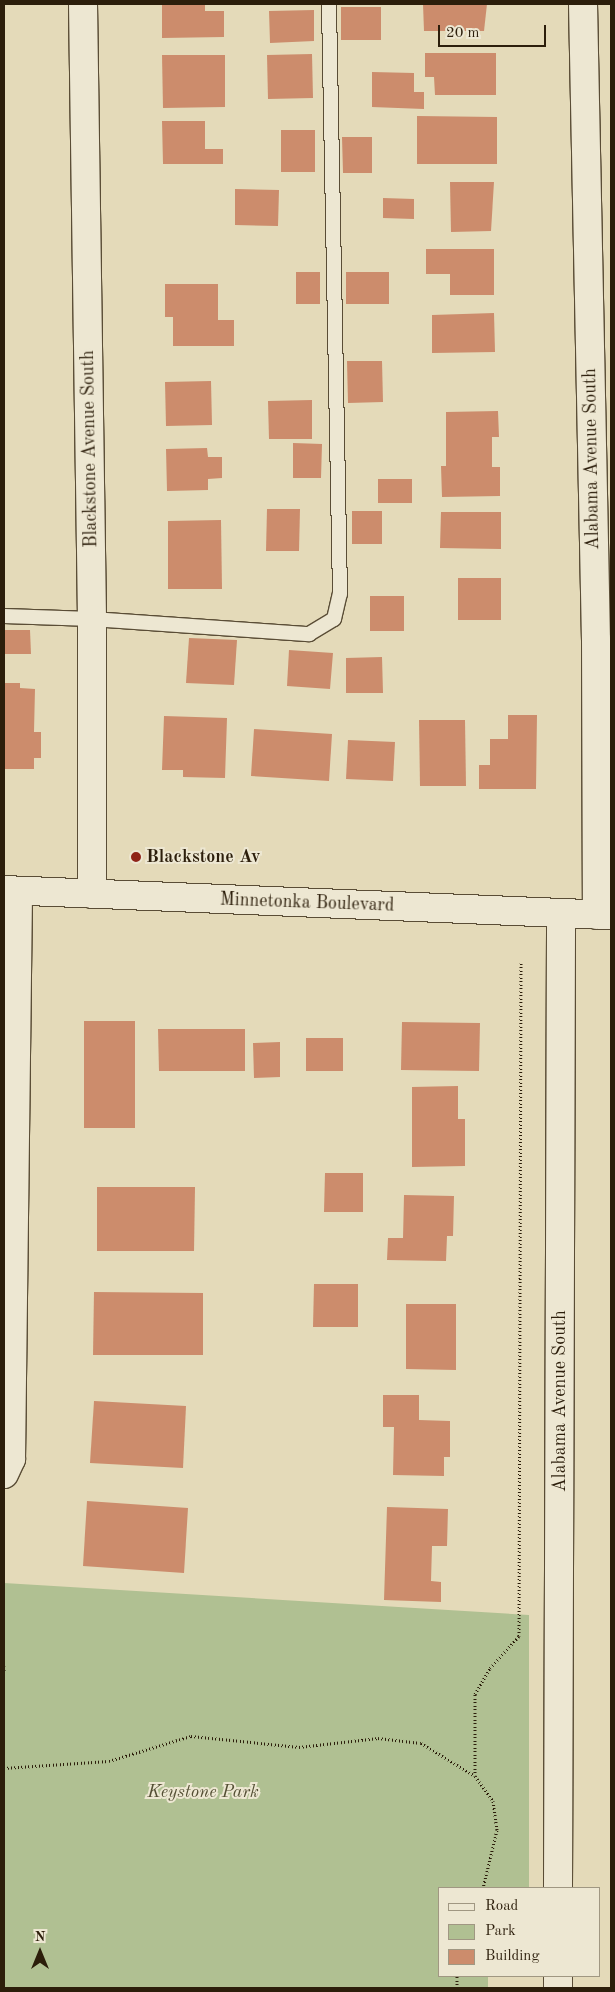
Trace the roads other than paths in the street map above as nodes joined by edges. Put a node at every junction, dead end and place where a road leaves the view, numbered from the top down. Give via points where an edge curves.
1 (83, 4) edge
2 (329, 4) edge
3 (582, 4) edge
4 (4, 616) edge
5 (92, 618) junction
6 (603, 640) edge
7 (11, 891) edge
8 (92, 894) junction
9 (561, 914) junction
10 (604, 915) edge
11 (4, 1474) edge
12 (558, 1887) edge

1 - 5 street, Blackstone Avenue South
2 - 5 lane via 340,594 334,618 308,634
3 - 6 street, Alabama Avenue South
4 - 5 lane
5 - 8 street, Blackstone Avenue South
6 - 10 street, Alabama Avenue South
7 - 8 street, Minnetonka Boulevard
7 - 11 street via 11,1460
8 - 9 street, Minnetonka Boulevard
9 - 10 street, Minnetonka Boulevard
9 - 12 street, Alabama Avenue South

